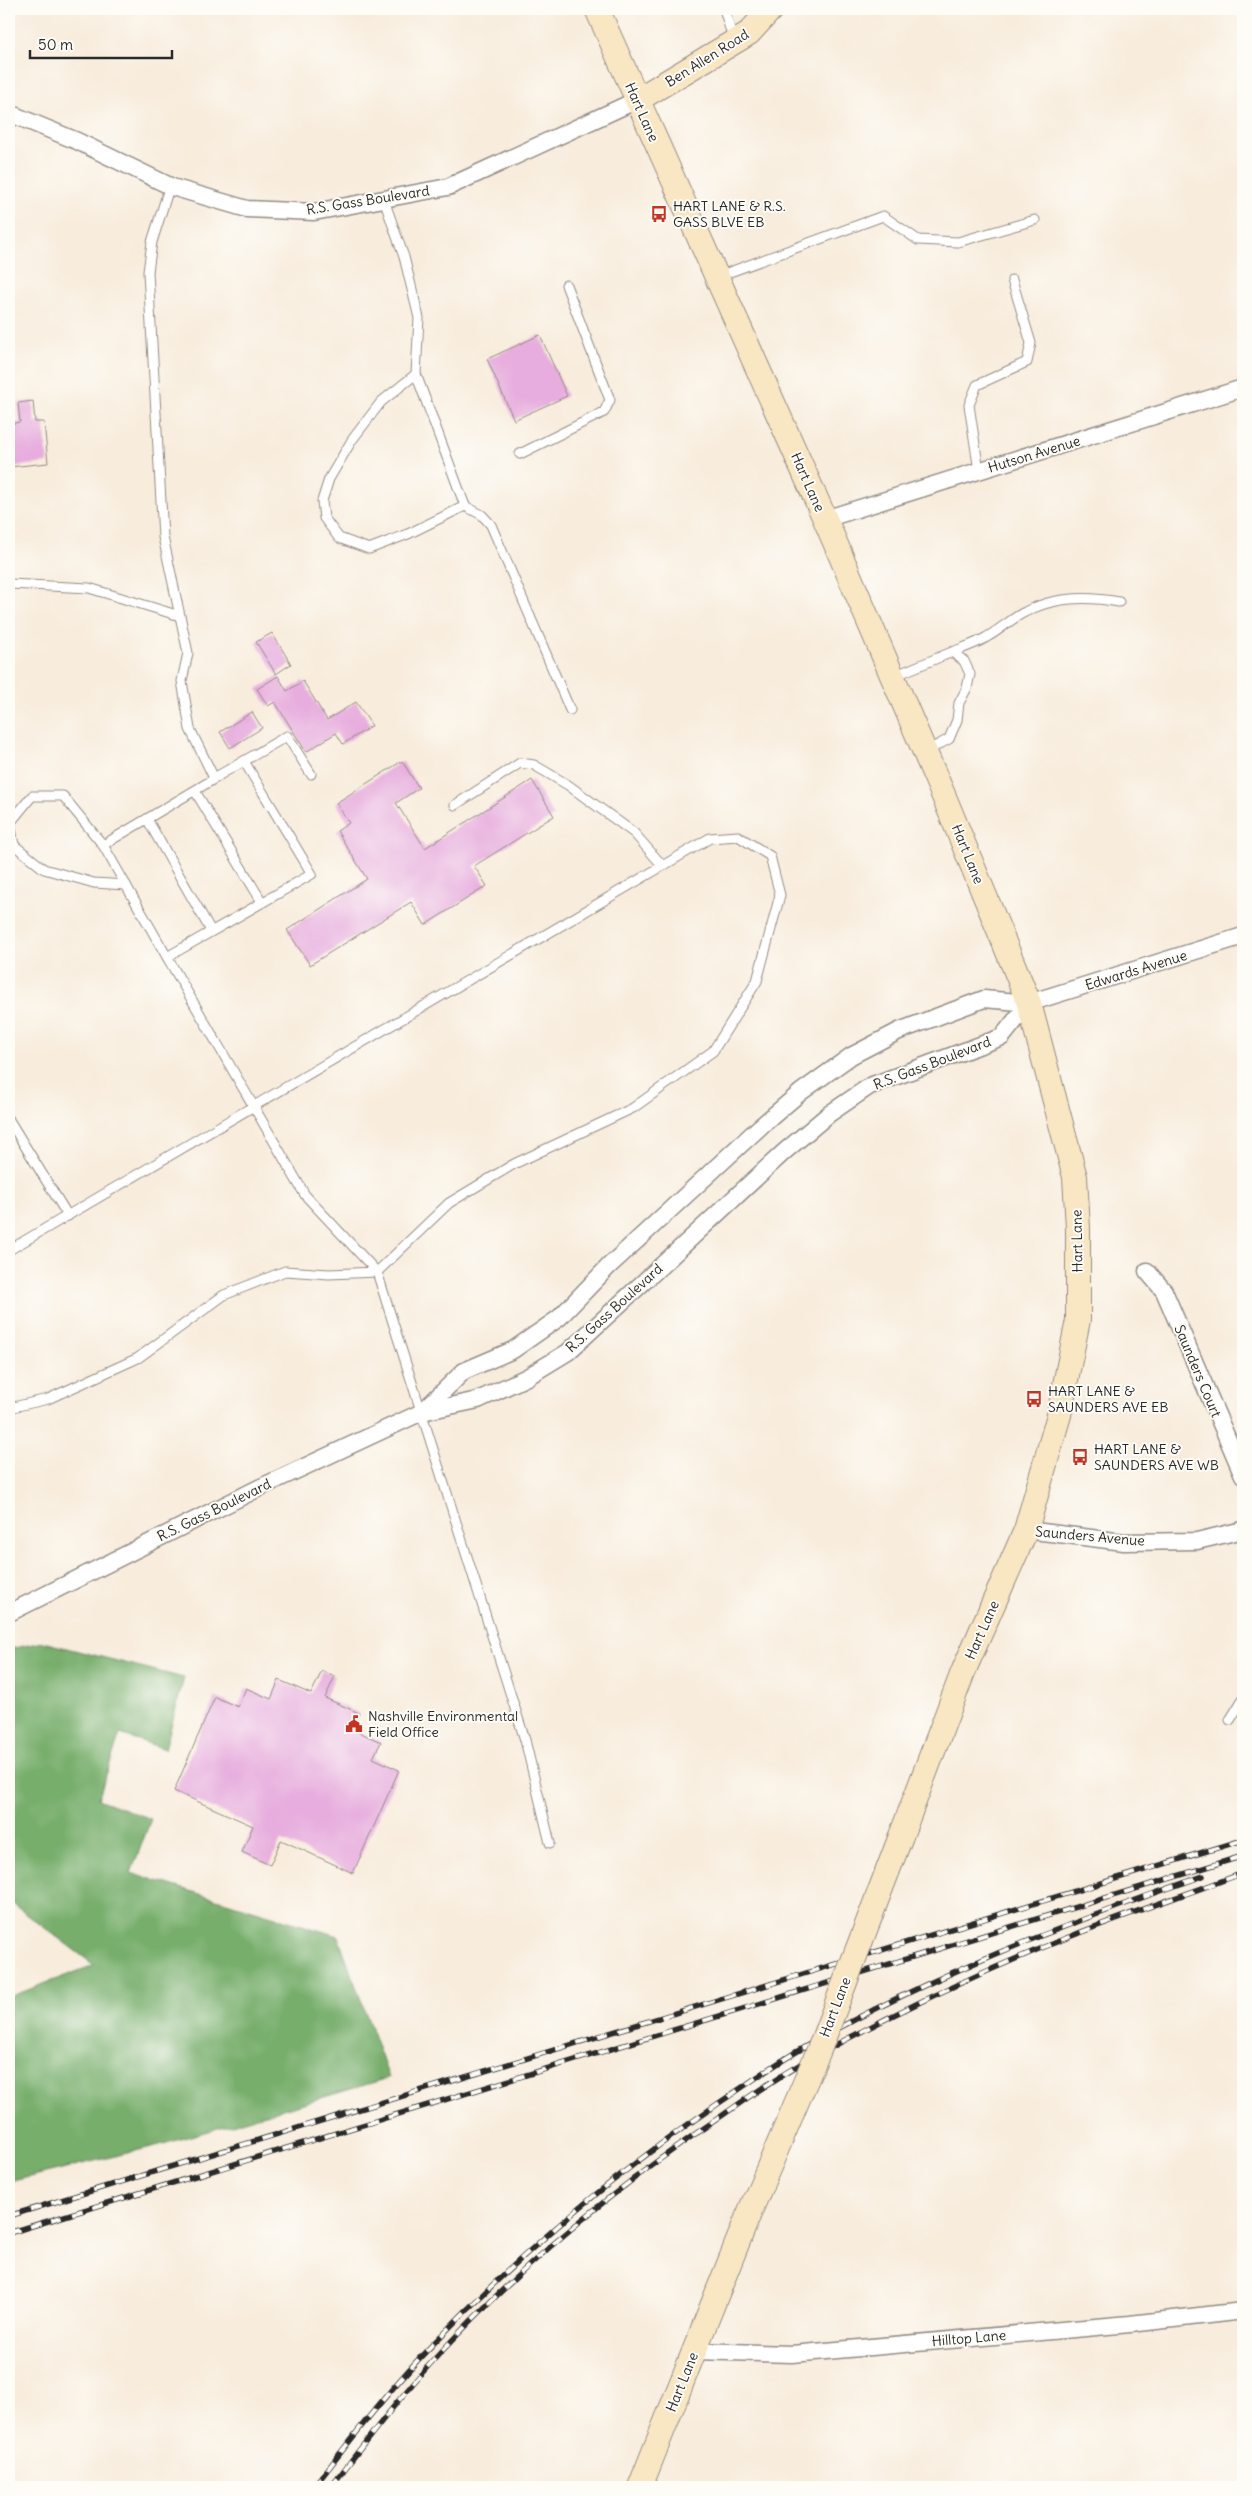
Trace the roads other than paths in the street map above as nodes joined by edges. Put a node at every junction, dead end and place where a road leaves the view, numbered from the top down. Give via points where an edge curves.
1 (597, 9) edge
2 (724, 9) edge
3 (771, 9) edge
4 (734, 42) junction
5 (637, 100) junction
6 (9, 113) edge
7 (170, 185) junction
8 (384, 200) junction
9 (1035, 220) dead end
10 (716, 277) junction
11 (1012, 280) dead end
12 (566, 285) dead end
13 (416, 374) junction
14 (1243, 388) edge
15 (520, 454) dead end
16 (979, 471) junction
17 (465, 506) junction
18 (825, 519) junction
19 (9, 584) edge
20 (1119, 602) dead end
21 (180, 616) junction
22 (952, 652) junction
23 (893, 677) junction
24 (570, 710) dead end
25 (925, 752) junction
26 (244, 762) junction
27 (310, 774) dead end
28 (219, 776) junction
29 (195, 791) junction
30 (455, 805) dead end
31 (147, 820) junction
32 (103, 845) junction
33 (662, 866) junction
34 (126, 885) junction
35 (262, 902) junction
36 (211, 931) junction
37 (1243, 936) edge
38 (167, 957) junction
39 (1029, 1003) junction
40 (253, 1108) junction
41 (9, 1120) edge
42 (68, 1216) junction
43 (9, 1250) edge
44 (1147, 1271) dead end
45 (377, 1272) junction
46 (9, 1408) edge
47 (422, 1412) junction
48 (1243, 1475) edge
49 (1026, 1530) junction
50 (1243, 1530) edge
51 (9, 1613) edge
52 (1243, 1699) edge
53 (1230, 1720) dead end
54 (550, 1843) dead end
55 (1243, 2311) edge
56 (695, 2351) junction
57 (640, 2487) edge

1 - 5 main road, Hart Lane
2 - 4 lane
3 - 4 main road, Ben Allen Road via 749,33
4 - 5 main road, Ben Allen Road
5 - 8 street, R.S. Gass Boulevard via 448,188
5 - 10 main road, Hart Lane
6 - 7 street, R.S. Gass Boulevard
7 - 8 street, R.S. Gass Boulevard via 247,209 314,212
7 - 21 lane via 152,242 148,272 163,537
8 - 13 lane via 404,257 419,318
9 - 10 lane via 958,242 918,240 884,216
10 - 18 main road, Hart Lane
11 - 16 lane via 1031,343 1027,362 978,386 969,405
12 - 15 lane via 610,400 604,412
13 - 17 lane
13 - 17 lane via 381,402 352,440 329,479 322,500 324,518 340,538 369,549
14 - 16 street, Hutson Avenue
16 - 18 street, Hutson Avenue
17 - 24 lane via 482,515 491,525
18 - 23 main road, Hart Lane
19 - 21 lane via 89,588
20 - 22 lane via 1095,597 1039,606 1024,612 986,638
21 - 28 lane via 188,654 182,681 190,728 214,778
22 - 23 lane
22 - 25 lane via 964,662 970,674 967,688 959,703 957,720 949,739
23 - 25 main road, Hart Lane
25 - 39 main road, Hart Lane
26 - 27 lane via 287,736
26 - 28 lane
26 - 35 lane via 312,874
28 - 29 lane
29 - 31 lane
29 - 35 lane
30 - 33 lane via 520,763 534,765 568,785 634,834
31 - 32 lane
31 - 36 lane
32 - 34 lane
32 - 34 lane via 63,796 32,796 10,823 14,845 44,869 94,883
33 - 40 lane
33 - 45 lane via 710,838 738,836 770,856 780,895 757,981 713,1051 633,1108 514,1164 449,1204
34 - 38 lane
35 - 36 lane
36 - 38 lane
37 - 39 street, Edwards Avenue
38 - 40 lane
39 - 47 street, R.S. Gass Boulevard via 1002,1037 870,1086 829,1114 568,1352 527,1377 478,1400
39 - 47 street, R.S. Gass Boulevard via 984,999 899,1031 852,1056 801,1092 761,1126 609,1266 559,1318 513,1350 464,1371
39 - 49 main road, Hart Lane via 1075,1177 1078,1320 1059,1415
40 - 42 lane
40 - 45 lane via 305,1195
41 - 42 lane
42 - 43 lane
44 - 48 street, Saunders Court via 1164,1291
45 - 46 lane via 329,1274 285,1271 224,1295 138,1358 48,1399
45 - 47 lane
47 - 51 street, R.S. Gass Boulevard via 261,1487
47 - 54 lane via 524,1740
49 - 50 street, Saunders Avenue via 1124,1542 1197,1541
49 - 56 main road, Hart Lane, bridge via 963,1672 819,2050
52 - 53 lane
55 - 56 street, Hilltop Lane via 792,2354
56 - 57 main road, Hart Lane

